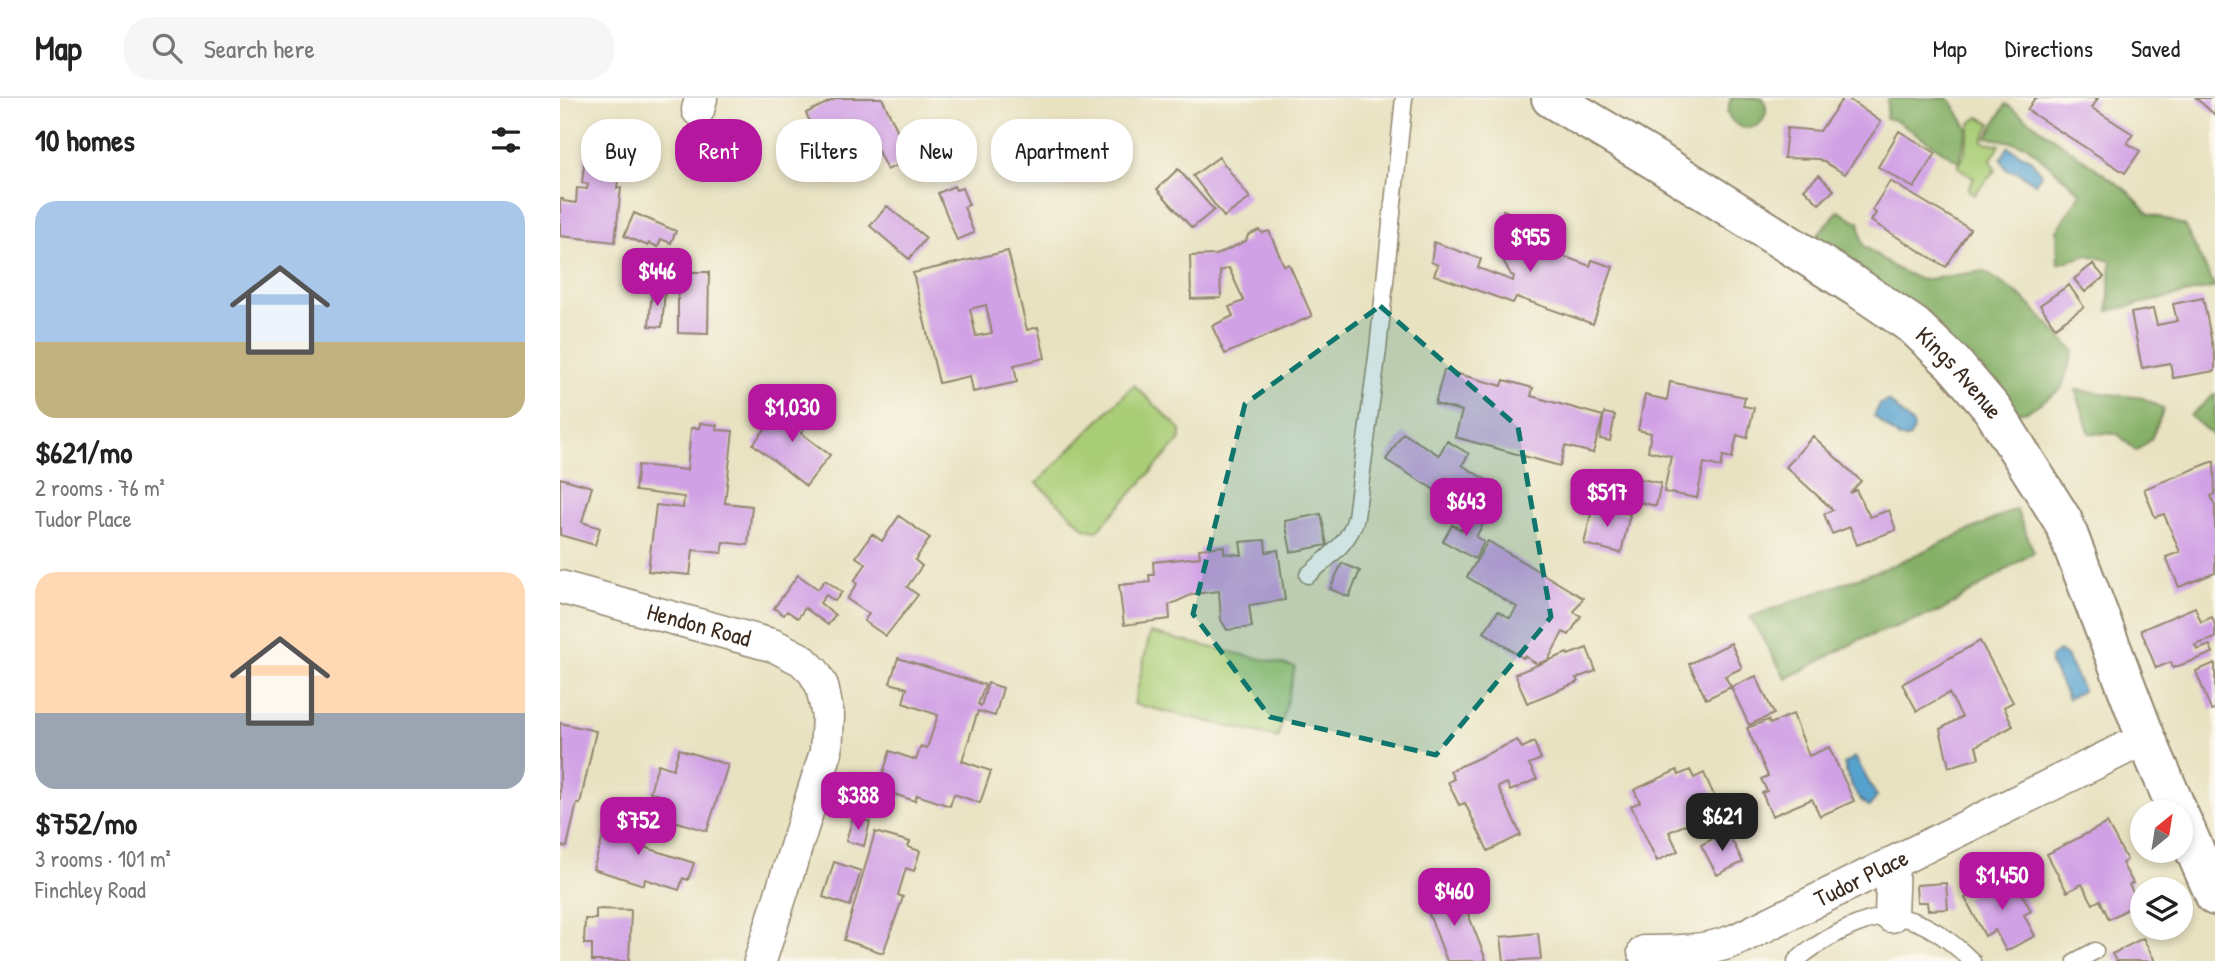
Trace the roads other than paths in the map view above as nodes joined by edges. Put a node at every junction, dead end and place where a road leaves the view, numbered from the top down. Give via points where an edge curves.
1 (1404, 98) edge
2 (1551, 98) edge
3 (1308, 575) dead end
4 (560, 587) edge
5 (2146, 738) junction
6 (2173, 800) edge
7 (2193, 846) edge
8 (1893, 863) junction
9 (2215, 896) edge
10 (1891, 916) junction
11 (2095, 951) dead end
12 (1644, 952) dead end
13 (760, 961) edge
14 (1796, 961) edge
15 (1972, 961) edge
16 (2076, 961) edge

1 - 3 lane via 1356,517 1349,536
2 - 5 street, Kings Avenue via 1861,290 1913,326 1953,363 1993,410 2063,521
4 - 13 street, Hendon Road via 775,646 802,660 822,685 828,716 826,752
5 - 6 street, Kings Avenue
5 - 8 street, Tudor Place
7 - 9 street
8 - 10 street
8 - 12 street, Tudor Place via 1716,948
10 - 14 lane via 1838,933
10 - 15 lane via 1924,925
11 - 16 lane

